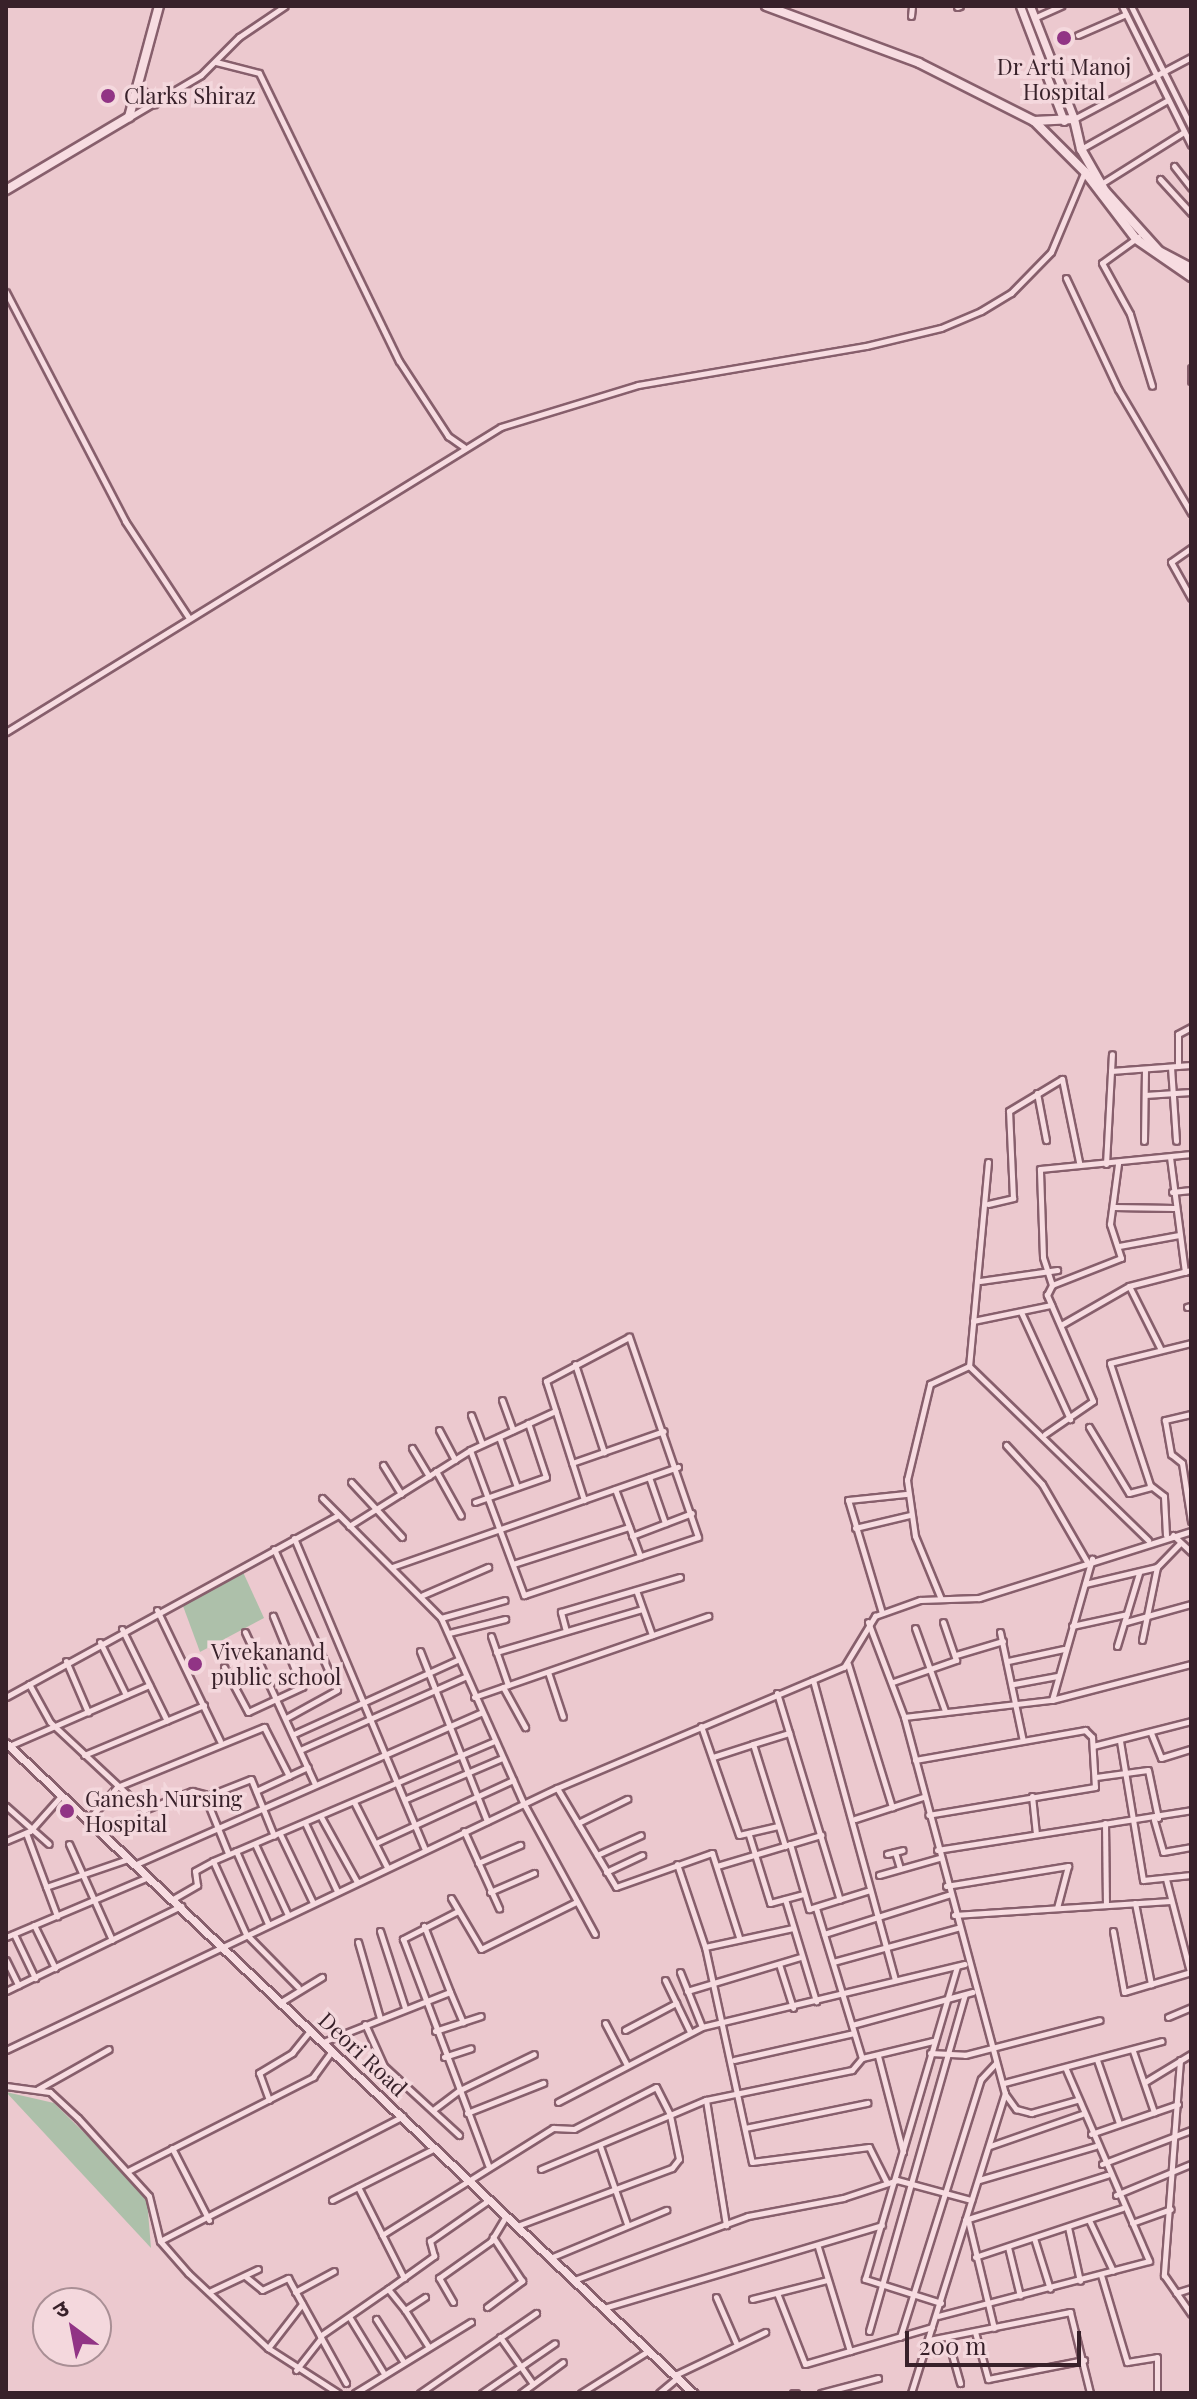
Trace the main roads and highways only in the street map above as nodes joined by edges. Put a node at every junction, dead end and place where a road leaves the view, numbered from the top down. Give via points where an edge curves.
1 (159, 6) edge
2 (766, 6) edge
3 (139, 89) junction
4 (154, 103) road end
5 (1034, 121) junction
6 (1087, 170) junction
7 (6, 190) edge
8 (1139, 237) junction
9 (1191, 268) edge
10 (1191, 277) edge

1 - 3 main road
2 - 5 main road via 919,63
3 - 4 main road
3 - 7 main road via 129,117
5 - 6 main road
5 - 6 main road via 1074,119
6 - 8 main road
6 - 8 main road
8 - 9 main road
8 - 10 main road

